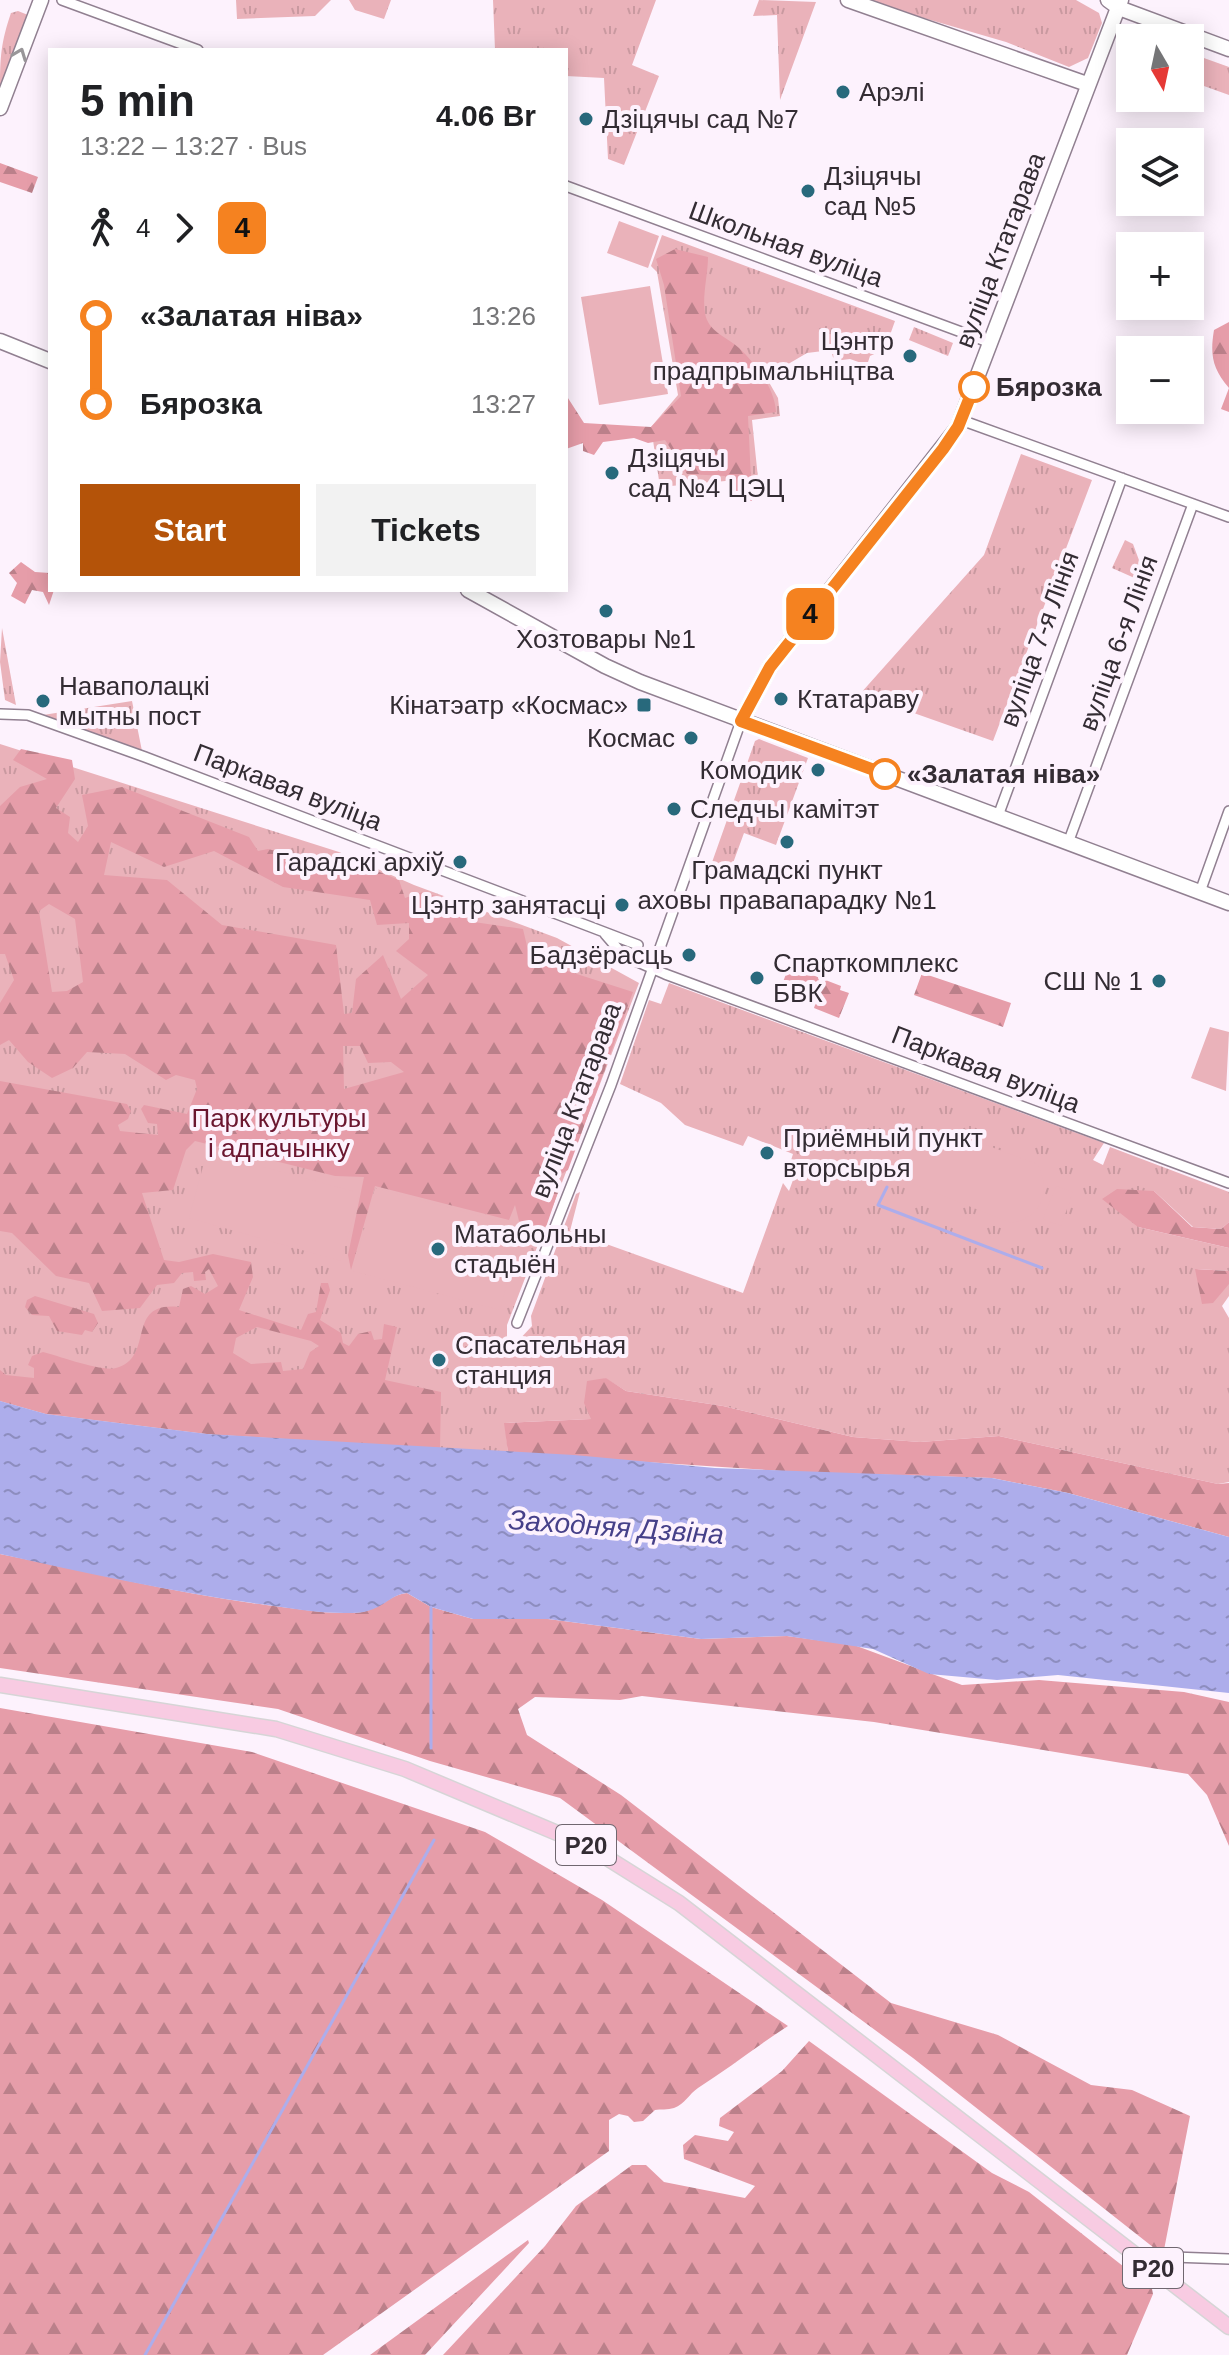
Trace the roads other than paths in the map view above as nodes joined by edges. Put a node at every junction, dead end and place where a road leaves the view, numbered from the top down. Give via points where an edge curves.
1 (41, 0) edge
2 (62, 0) edge
3 (848, 0) edge
4 (1116, 3) edge
5 (193, 48) edge
6 (1229, 49) edge
7 (1087, 84) junction
8 (0, 108) edge
9 (568, 187) edge
10 (0, 341) edge
11 (991, 343) junction
12 (48, 360) edge
13 (961, 420) junction
14 (1122, 478) junction
15 (1193, 504) junction
16 (1229, 517) edge
17 (472, 592) edge
18 (0, 714) edge
19 (741, 721) junction
20 (1229, 811) edge
21 (998, 816) junction
22 (1068, 843) junction
23 (1200, 892) junction
24 (1229, 903) edge
25 (603, 932) junction
26 (638, 945) dead end
27 (652, 968) junction
28 (1229, 1183) edge
29 (517, 1323) dead end
30 (0, 1685) edge
31 (1229, 2259) edge
32 (1157, 2271) junction
33 (1229, 2327) edge

8 -> 1 main road
2 - 5 street
3 - 7 main road
4 - 6 main road
4 - 7 main road, вуліца Ктатарава
7 - 11 main road, вуліца Ктатарава
9 - 11 street, Школьная вуліца
10 - 12 main road
11 - 13 main road, вуліца Ктатарава
13 - 14 street
13 - 19 main road, вуліца Ктатарава via 770,667
14 - 15 street
14 - 21 street, вуліца 7-я Лінія
15 - 16 street
15 - 22 street, вуліца 6-я Лінія
17 - 19 main road via 605,666
18 - 25 street, Паркавая вуліца via 28,715 131,752
19 - 21 main road
19 - 27 street, вуліца Ктатарава
20 - 23 street
21 - 22 main road
22 - 23 main road
23 - 24 main road
25 - 26 street, Паркавая вуліца
25 - 27 street, Паркавая вуліца via 618,952
27 - 28 street, Паркавая вуліца
27 - 29 street, вуліца Ктатарава
30 - 32 main road, Р20 via 276,1729 405,1769 588,1846 679,1903
31 - 32 street via 1173,2257
32 - 33 main road, Р20

